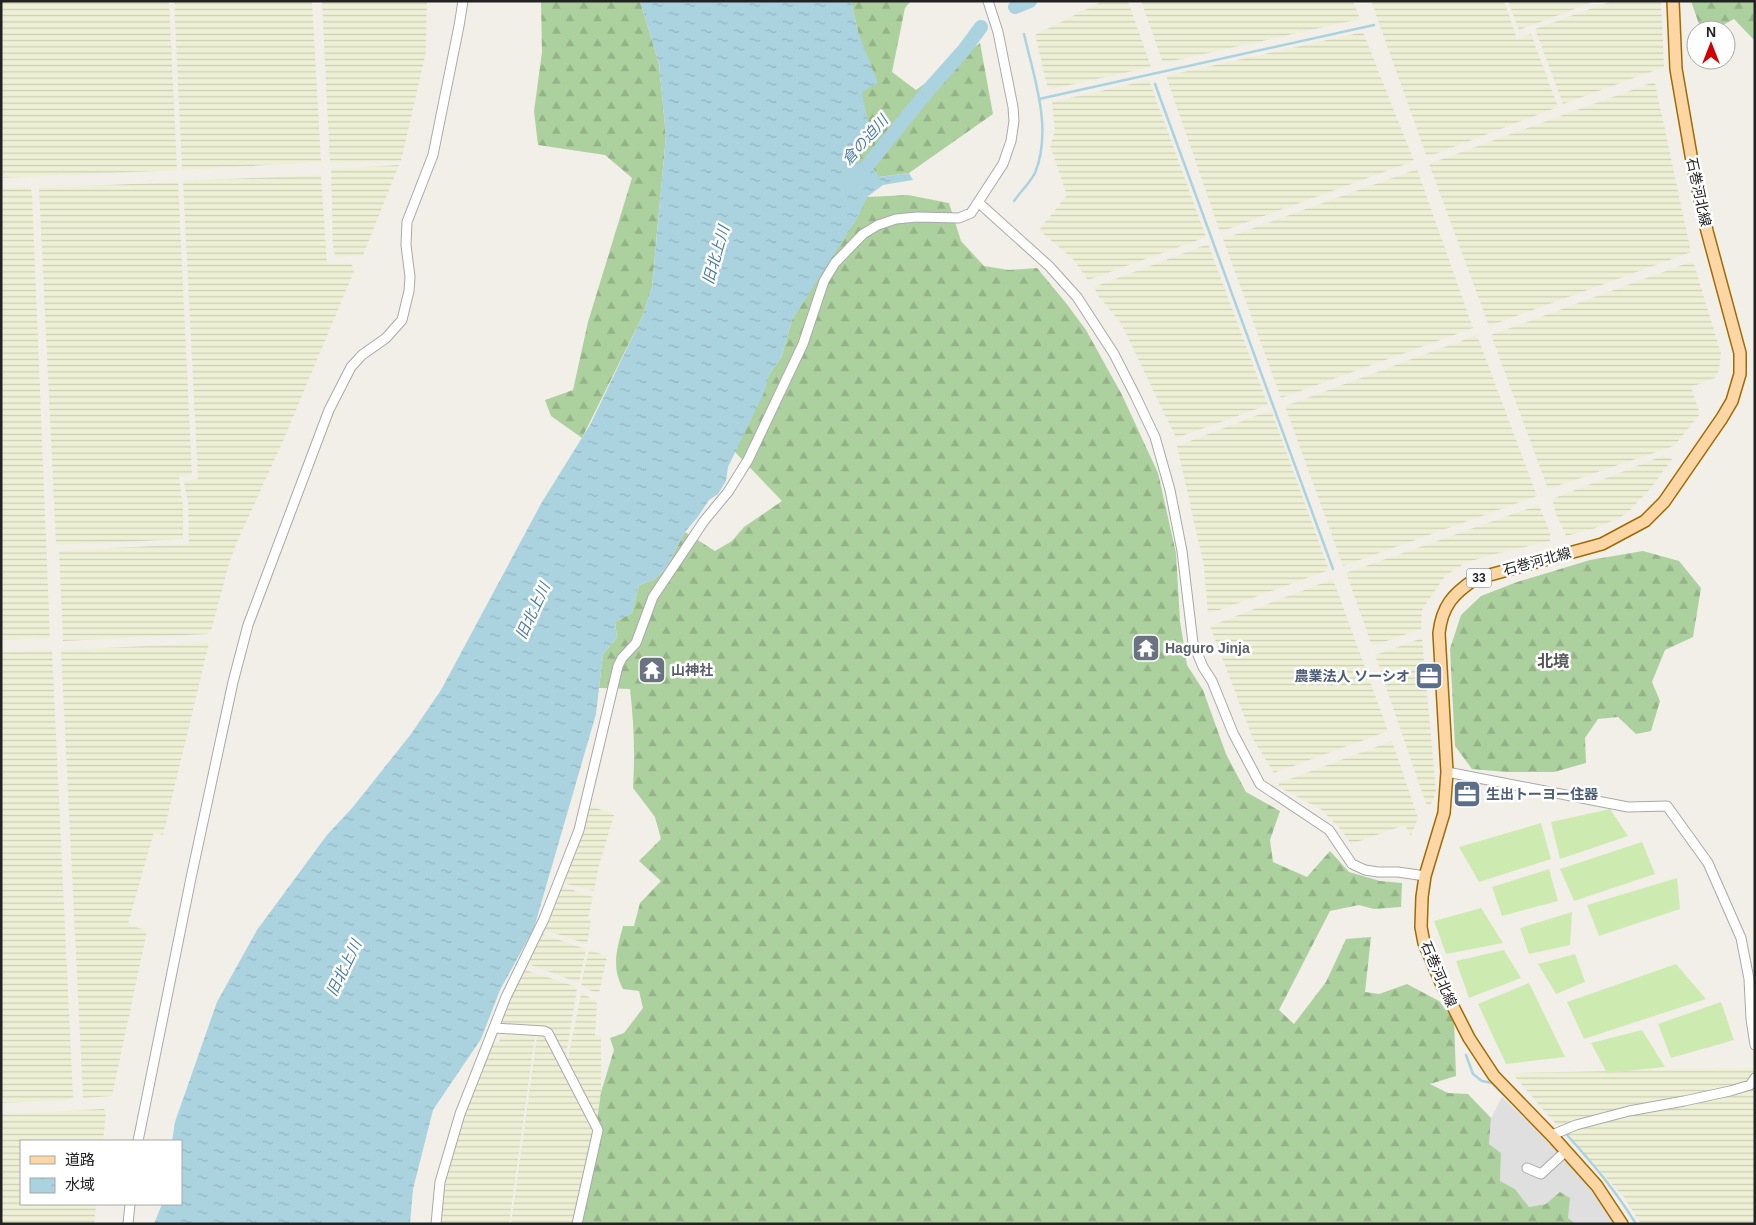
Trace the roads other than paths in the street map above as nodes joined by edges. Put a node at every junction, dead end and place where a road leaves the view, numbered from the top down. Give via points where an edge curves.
1 (463, 1) edge
2 (988, 1) edge
3 (1673, 1) edge
4 (979, 202) junction
5 (1447, 772) junction
6 (1426, 876) junction
7 (495, 1028) junction
8 (1755, 1045) edge
9 (1755, 1078) edge
10 (1552, 1135) junction
11 (138, 1140) edge
12 (1566, 1151) junction
13 (1527, 1168) dead end
14 (130, 1205) edge
15 (128, 1224) edge
16 (436, 1224) edge
17 (577, 1224) edge
18 (1622, 1224) edge

1 - 11 street via 433,155 407,222 410,277 402,320 351,367 329,410 248,625 194,860
2 - 4 street via 1002,50 1014,121 1003,164
3 - 5 main road, 石巻河北線 / 33 via 1676,69 1692,161 1740,353 1740,374 1732,401 1722,418 1664,502 1645,521 1602,544 1475,579 1458,591 1446,607 1439,633
4 - 6 street via 1049,266 1076,297 1107,341 1135,395 1155,437 1170,490 1182,551 1193,643 1260,784 1329,830 1352,864 1365,870
4 - 7 street via 971,212 959,218 917,217 878,225 848,248 824,281 803,344 748,460 653,597 636,643 618,666 579,830 544,919 512,983
5 - 6 main road, 石巻河北線 / 33 via 1444,813
5 - 8 street via 1628,807 1668,806 1708,863 1741,938 1749,979
6 - 10 main road, 石巻河北線 / 33 via 1421,927 1424,943 1442,985 1469,1038 1494,1076
7 - 16 street via 460,1114 446,1160 440,1182
7 - 17 street via 548,1033 597,1127 596,1146
9 - 10 street via 1750,1085 1730,1091 1629,1111
10 - 12 main road, 石巻河北線 / 33
12 - 13 street via 1541,1174
12 - 18 main road, 石巻河北線 / 33 via 1597,1186
14 - 15 street

